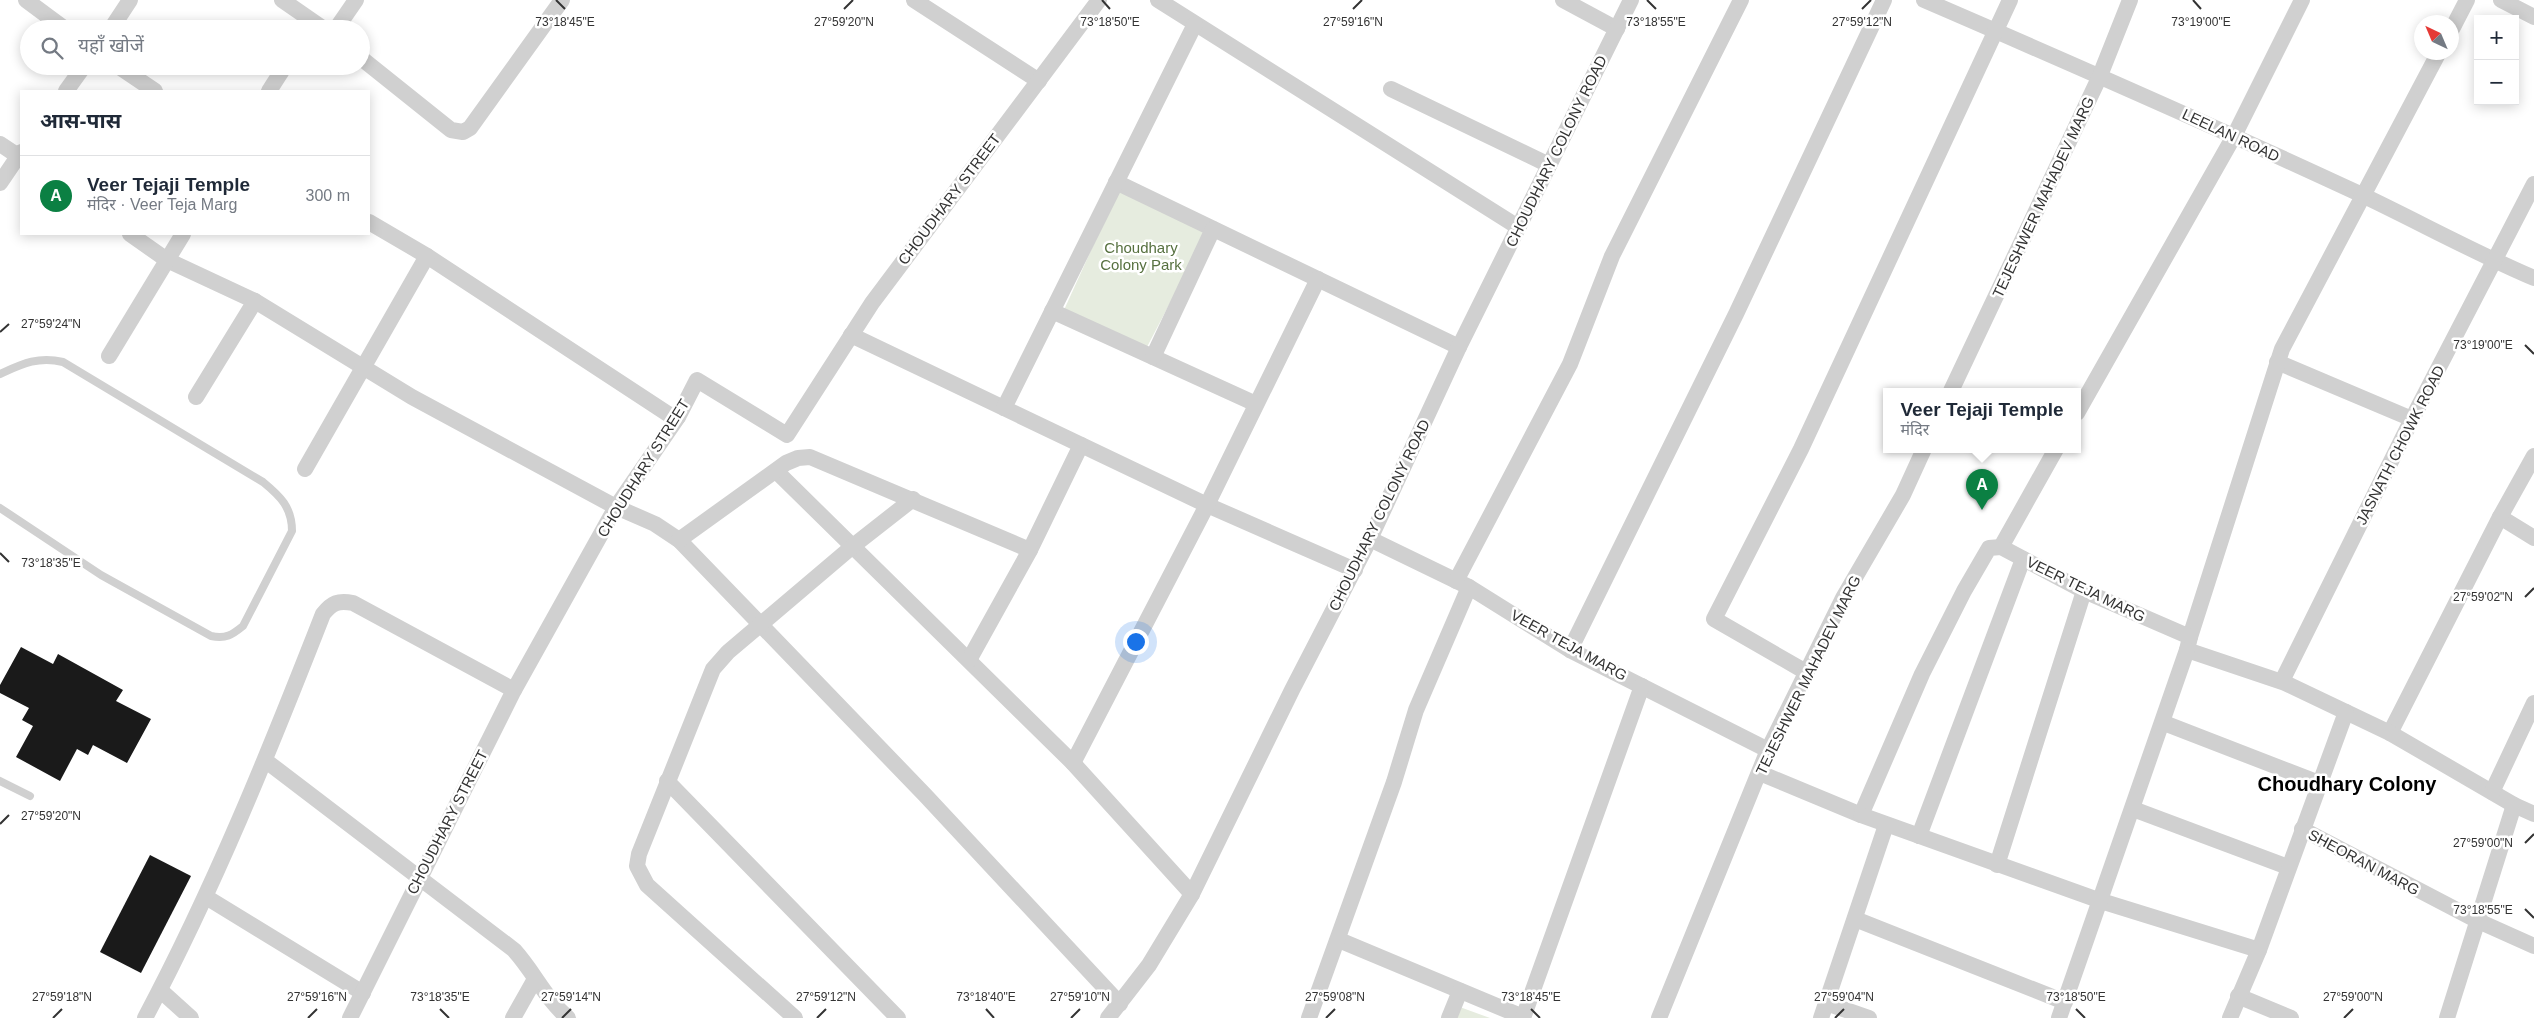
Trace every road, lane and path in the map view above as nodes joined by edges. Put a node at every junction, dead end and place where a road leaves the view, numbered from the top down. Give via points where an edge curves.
1 (26, 0) edge
2 (130, 0) edge
3 (282, 0) edge
4 (356, 0) edge
5 (562, 0) edge
6 (914, 0) edge
7 (1099, 0) edge
8 (1158, 0) edge
9 (1563, 0) edge
10 (1631, 0) edge
11 (1741, 0) edge
12 (1884, 0) edge
13 (1924, 0) edge
14 (2010, 0) edge
15 (2130, 0) edge
16 (2302, 0) edge
17 (2467, 0) edge
18 (2501, 0) edge
19 (2459, 15) edge
20 (2534, 17) edge
21 (53, 20) edge
22 (117, 20) edge
23 (307, 20) edge
24 (342, 20) edge
25 (1195, 24) junction
26 (1617, 29) junction
27 (1997, 31) junction
28 (2435, 60) edge
29 (370, 65) edge
30 (78, 75) edge
31 (131, 75) edge
32 (279, 75) edge
33 (2100, 76) junction
34 (1039, 81) junction
35 (1391, 89) dead end
36 (67, 90) edge
37 (154, 90) edge
38 (270, 90) edge
39 (2234, 136) junction
40 (0, 144) edge
41 (20, 155) edge
42 (1549, 165) junction
43 (1116, 182) junction
44 (0, 183) edge
45 (2534, 184) edge
46 (2362, 195) junction
47 (370, 223) edge
48 (1518, 227) junction
49 (1213, 229) junction
50 (131, 235) edge
51 (182, 235) edge
52 (427, 256) junction
53 (168, 260) junction
54 (2494, 261) junction
55 (2534, 278) edge
56 (1318, 279) junction
57 (255, 301) junction
58 (1052, 311) junction
59 (851, 335) junction
60 (1459, 347) junction
61 (109, 356) dead end
62 (1153, 357) junction
63 (2277, 362) junction
64 (363, 367) junction
65 (0, 374) edge
66 (1952, 388) edge
67 (196, 397) dead end
68 (1256, 404) junction
69 (2081, 406) edge
70 (1004, 408) junction
71 (678, 417) junction
72 (2412, 419) junction
73 (1081, 445) junction
74 (1922, 453) edge
75 (2054, 453) edge
76 (2534, 456) edge
77 (305, 469) dead end
78 (776, 471) junction
79 (913, 499) junction
80 (1207, 505) junction
81 (616, 507) junction
82 (0, 508) edge
83 (2500, 516) junction
84 (2534, 538) edge
85 (679, 540) junction
86 (1370, 540) junction
87 (853, 546) junction
88 (2001, 547) junction
89 (1030, 550) junction
90 (2023, 559) junction
91 (1355, 570) junction
92 (1462, 584) junction
93 (2084, 591) junction
94 (760, 625) junction
95 (2189, 644) junction
96 (1570, 650) junction
97 (969, 660) junction
98 (1806, 672) junction
99 (2282, 681) junction
100 (1642, 686) junction
101 (514, 690) junction
102 (2534, 703) edge
103 (2346, 712) junction
104 (2164, 723) junction
105 (2390, 733) junction
106 (1768, 750) junction
107 (266, 760) junction
108 (1073, 763) junction
109 (1760, 773) junction
110 (0, 781) edge
111 (667, 782) junction
112 (2319, 783) junction
113 (2492, 792) junction
114 (30, 796) dead end
115 (2514, 805) junction
116 (2133, 809) junction
117 (2534, 814) edge
118 (1861, 815) junction
119 (1886, 825) junction
120 (2302, 830) junction
121 (1919, 836) junction
122 (1997, 865) junction
123 (2288, 867) junction
124 (419, 877) junction
125 (1192, 894) junction
126 (206, 897) junction
127 (2101, 901) junction
128 (1855, 919) junction
129 (2476, 920) junction
130 (1339, 940) junction
131 (2534, 946) edge
132 (2259, 950) junction
133 (535, 979) junction
134 (160, 990) junction
135 (1460, 991) junction
136 (363, 993) junction
137 (2238, 996) junction
138 (2065, 1002) junction
139 (1120, 1004) junction
140 (1824, 1010) edge
141 (145, 1018) edge
142 (191, 1018) edge
143 (350, 1018) edge
144 (513, 1018) edge
145 (568, 1018) edge
146 (796, 1018) edge
147 (898, 1018) edge
148 (1108, 1018) edge
149 (1309, 1018) edge
150 (1449, 1018) edge
151 (1523, 1018) edge
152 (1659, 1018) edge
153 (1869, 1018) edge
154 (2059, 1018) edge
155 (2230, 1018) edge
156 (2291, 1018) edge
157 (2447, 1018) edge

1 - 21 street
2 - 22 street
3 - 23 street
4 - 24 street
5 - 29 street via 470,128 463,132 451,130
6 - 34 street
7 - 34 street, CHOUDHARY STREET
8 - 25 street
9 - 26 street
10 - 26 street, CHOUDHARY COLONY ROAD
11 - 92 street via 1612,256 1570,364
12 - 96 street via 1736,314
13 - 27 street, LEELAN ROAD
14 - 27 street
15 - 33 street, TEJESHWER MAHADEV MARG
16 - 39 street
17 - 19 street
18 - 20 street
25 - 43 street
25 - 48 street
26 - 42 street, CHOUDHARY COLONY ROAD
27 - 33 street, LEELAN ROAD
27 - 98 street via 1801,449 1714,619
28 - 46 street
30 - 36 street
31 - 37 street
32 - 38 street
33 - 39 street, LEELAN ROAD
33 - 66 street, TEJESHWER MAHADEV MARG
34 - 59 street, CHOUDHARY STREET
35 - 42 street
39 - 46 street, LEELAN ROAD
39 - 69 street
40 - 41 street
41 - 44 street
42 - 48 street, CHOUDHARY COLONY ROAD
43 - 49 street
43 - 58 street
45 - 54 street, JASNATH CHOWK ROAD
46 - 54 street, LEELAN ROAD
46 - 63 street
47 - 52 street
48 - 60 street, CHOUDHARY COLONY ROAD
49 - 56 street
49 - 62 street
50 - 53 street
51 - 53 street
52 - 64 street
52 - 71 street via 668,414
53 - 57 street
53 - 61 street
54 - 55 street, LEELAN ROAD
54 - 72 street, JASNATH CHOWK ROAD
56 - 60 street
56 - 68 street
57 - 64 street
57 - 67 street
58 - 62 street
58 - 70 street
59 - 70 street
59 - 71 street, CHOUDHARY STREET via 787,435 698,380
60 - 86 street, CHOUDHARY COLONY ROAD
62 - 68 street
63 - 72 street
63 - 95 street
64 - 77 street
64 - 81 street via 412,397
65 - 82 lane via 31,360 48,358 63,362 263,482 287,506 292,517 292,530 243,626 223,638 211,636 101,575
68 - 80 street
70 - 73 street
71 - 81 street, CHOUDHARY STREET
72 - 99 street, JASNATH CHOWK ROAD
73 - 80 street
73 - 89 street
74 - 98 street, TEJESHWER MAHADEV MARG
75 - 88 street
76 - 83 street
78 - 79 street via 798,458 810,457
78 - 85 street
78 - 87 street
79 - 87 street
79 - 89 street
80 - 91 street
80 - 108 street
81 - 85 street via 655,524
81 - 101 street, CHOUDHARY STREET
83 - 84 street
83 - 105 street
85 - 94 street
86 - 91 street, CHOUDHARY COLONY ROAD
86 - 92 street, VEER TEJA MARG
87 - 94 street
87 - 97 street
88 - 90 street, VEER TEJA MARG
88 - 118 street via 1989,548 1964,591 1922,674
89 - 97 street
90 - 93 street, VEER TEJA MARG
90 - 121 street
91 - 125 street, CHOUDHARY COLONY ROAD
92 - 96 street, VEER TEJA MARG
92 - 130 street
93 - 95 street, VEER TEJA MARG
93 - 122 street
94 - 111 street via 713,669
94 - 139 street via 925,795
95 - 99 street, VEER TEJA MARG
95 - 104 street
96 - 100 street, VEER TEJA MARG
97 - 108 street
98 - 106 street, TEJESHWER MAHADEV MARG
99 - 103 street, VEER TEJA MARG
100 - 106 street, VEER TEJA MARG
100 - 151 street
101 - 107 street via 353,603 341,601 331,604 322,614
101 - 124 street, CHOUDHARY STREET
102 - 113 street
103 - 105 street, VEER TEJA MARG
103 - 112 street
104 - 112 street
104 - 116 street
105 - 113 street, VEER TEJA MARG
106 - 109 street, TEJESHWER MAHADEV MARG
107 - 124 street
107 - 126 street
108 - 125 street
109 - 118 street
109 - 152 street, TEJESHWER MAHADEV MARG
110 - 114 lane
111 - 146 street via 638,854 637,866 641,876 647,885
111 - 147 street
112 - 120 street
113 - 115 street, VEER TEJA MARG
115 - 117 street, VEER TEJA MARG
115 - 129 street
116 - 123 street
116 - 127 street
118 - 119 street
119 - 121 street
119 - 128 street
120 - 123 street
120 - 129 street, SHEORAN MARG
121 - 122 street
122 - 127 street
123 - 132 street
124 - 133 street via 514,950
124 - 136 street, CHOUDHARY STREET
125 - 139 street, CHOUDHARY COLONY ROAD via 1149,965
126 - 134 street
126 - 136 street
127 - 132 street
127 - 138 street
128 - 138 street
128 - 140 street
129 - 131 street, SHEORAN MARG
129 - 157 street
130 - 135 street
130 - 149 street
132 - 137 street
133 - 144 street
133 - 145 street via 546,996
134 - 141 street
134 - 142 street
135 - 150 street
135 - 151 street
136 - 143 street, CHOUDHARY STREET
137 - 155 street
137 - 156 street
138 - 154 street
139 - 148 street, CHOUDHARY COLONY ROAD
140 - 153 street

